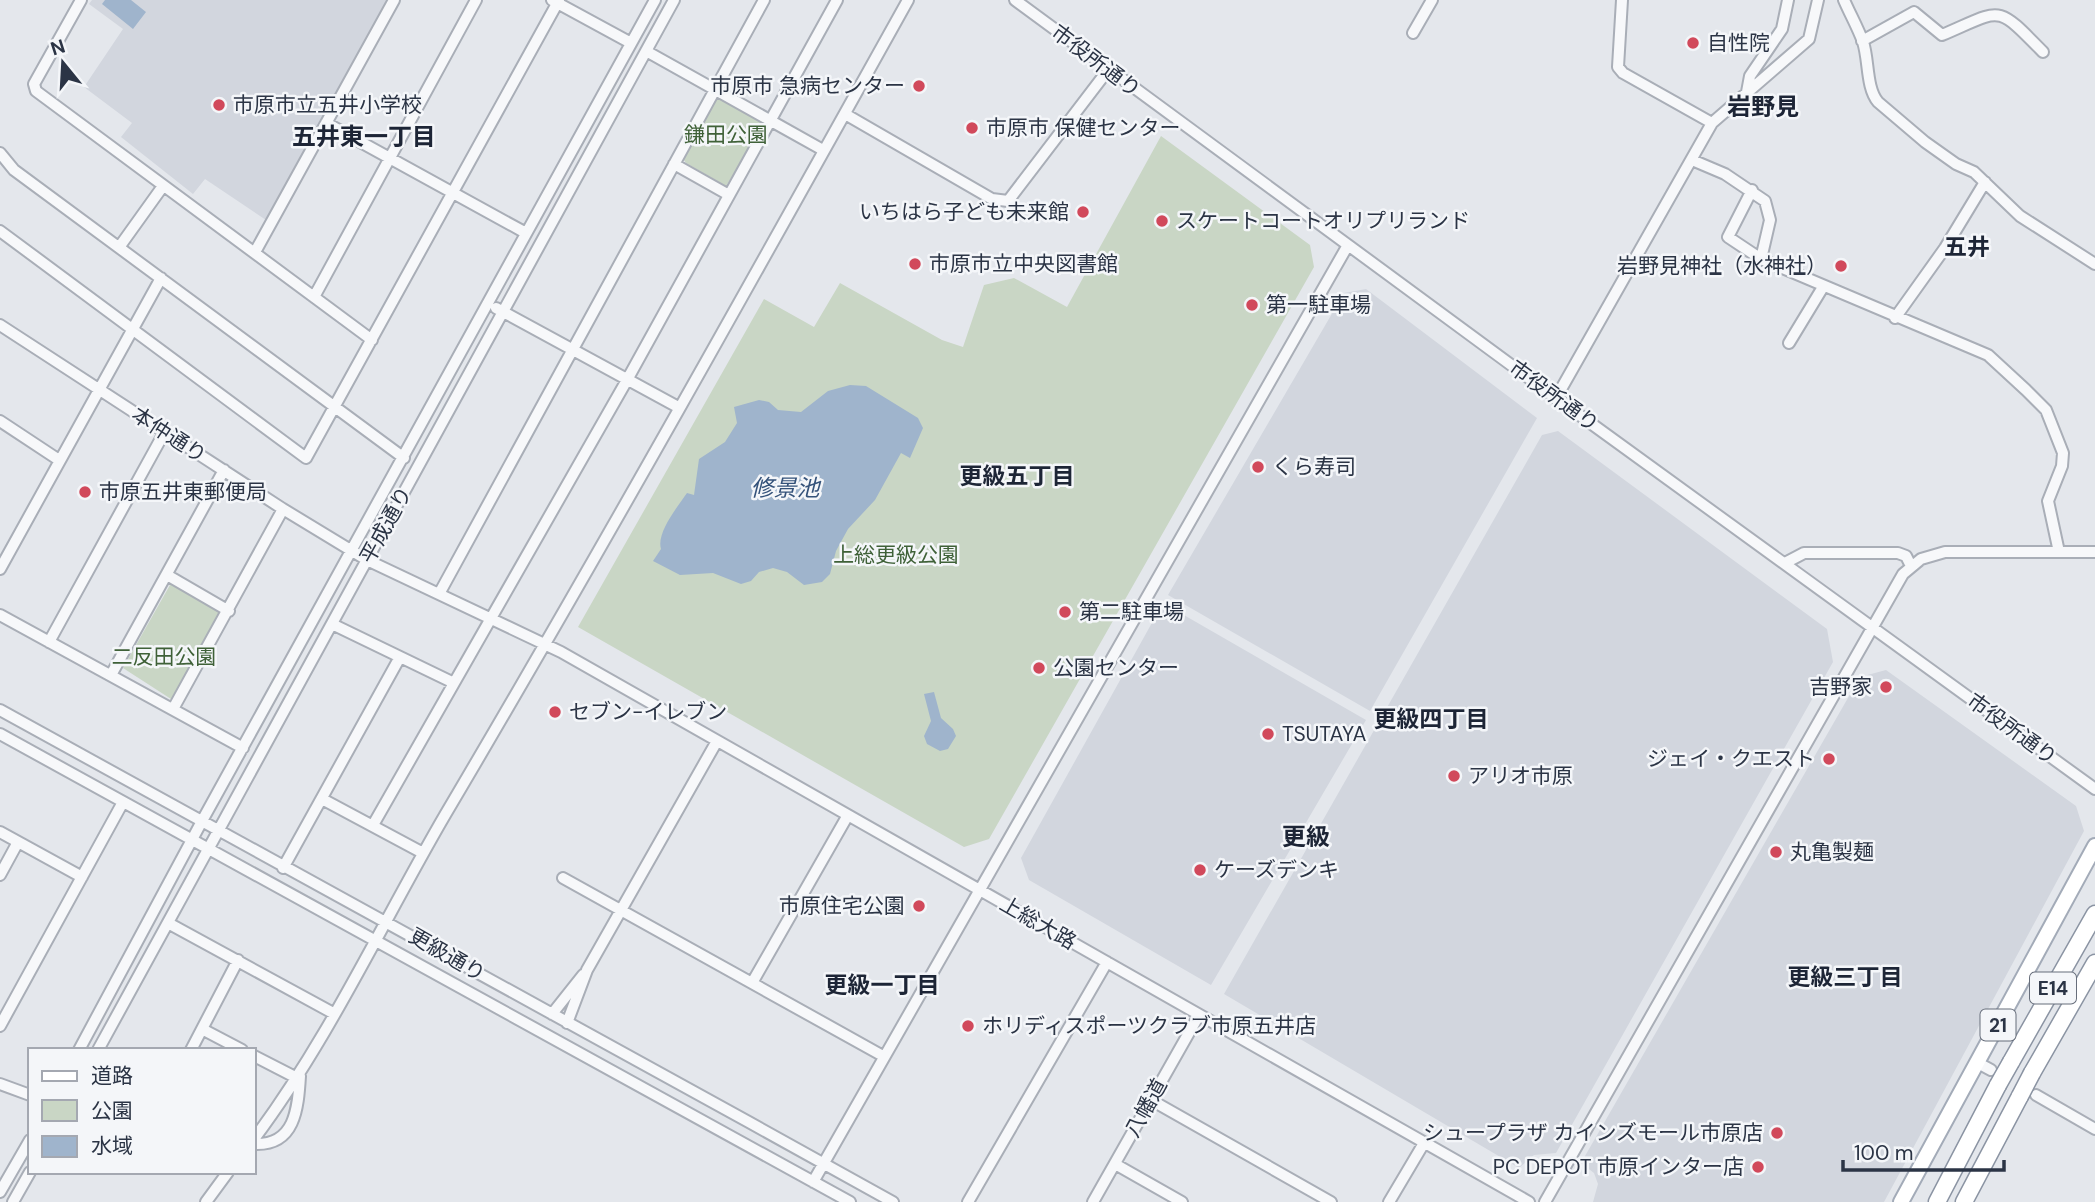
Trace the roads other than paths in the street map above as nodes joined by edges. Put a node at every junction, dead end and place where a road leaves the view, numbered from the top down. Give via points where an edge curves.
1 (82, 0) edge
2 (394, 0) edge
3 (476, 0) edge
4 (655, 0) edge
5 (674, 0) edge
6 (764, 0) edge
7 (837, 0) edge
8 (908, 0) edge
9 (1015, 0) edge
10 (1432, 0) edge
11 (1622, 0) edge
12 (1788, 0) edge
13 (1818, 0) edge
14 (1843, 0) edge
15 (556, 1) edge
16 (1413, 33) dead end
17 (1863, 41) junction
18 (631, 43) junction
19 (646, 51) junction
20 (2043, 52) dead end
21 (1108, 70) junction
22 (715, 89) junction
23 (1746, 92) junction
24 (845, 114) junction
25 (771, 121) junction
26 (326, 123) junction
27 (1712, 123) junction
28 (823, 150) junction
29 (0, 153) edge
30 (390, 157) junction
31 (1692, 160) junction
32 (674, 163) junction
33 (1985, 182) junction
34 (163, 186) junction
35 (1752, 190) junction
36 (453, 193) junction
37 (729, 195) junction
38 (0, 231) edge
39 (527, 233) junction
40 (1348, 245) junction
41 (120, 246) junction
42 (255, 252) junction
43 (1761, 259) junction
44 (2095, 264) edge
45 (161, 278) junction
46 (1824, 287) junction
47 (314, 297) junction
48 (489, 303) junction
49 (502, 311) junction
50 (1895, 317) junction
51 (0, 325) edge
52 (132, 328) junction
53 (372, 340) junction
54 (1789, 343) dead end
55 (572, 350) junction
56 (627, 380) junction
57 (98, 389) junction
58 (1556, 398) junction
59 (336, 406) junction
60 (678, 407) junction
61 (0, 421) edge
62 (164, 433) junction
63 (404, 458) junction
64 (59, 460) junction
65 (224, 470) junction
66 (283, 509) junction
67 (351, 551) junction
68 (2059, 552) junction
69 (2095, 552) edge
70 (367, 560) junction
71 (1785, 563) junction
72 (1911, 566) junction
73 (0, 569) edge
74 (167, 575) junction
75 (439, 594) junction
76 (229, 611) junction
77 (0, 615) edge
78 (492, 619) junction
79 (332, 624) junction
80 (1871, 628) junction
81 (49, 642) junction
82 (546, 645) junction
83 (400, 657) junction
84 (111, 675) junction
85 (454, 683) junction
86 (173, 709) junction
87 (0, 710) edge
88 (0, 734) edge
89 (717, 741) junction
90 (243, 748) junction
91 (2095, 789) edge
92 (324, 800) junction
93 (123, 802) junction
94 (848, 816) junction
95 (202, 821) junction
96 (373, 825) junction
97 (218, 830) junction
98 (0, 832) edge
99 (192, 839) junction
100 (18, 842) junction
101 (2095, 846) edge
102 (208, 848) junction
103 (424, 853) junction
104 (284, 867) junction
105 (0, 875) edge
106 (82, 877) junction
107 (563, 878) dead end
108 (980, 890) junction
109 (621, 909) junction
110 (2095, 914) edge
111 (386, 920) junction
112 (168, 923) junction
113 (374, 941) junction
114 (238, 960) junction
115 (1107, 962) junction
116 (2095, 963) edge
117 (587, 971) junction
118 (752, 983) junction
119 (333, 1013) junction
120 (552, 1014) junction
121 (1199, 1015) junction
122 (567, 1023) junction
123 (0, 1026) edge
124 (202, 1029) junction
125 (80, 1048) edge
126 (99, 1048) edge
127 (192, 1048) edge
128 (239, 1048) edge
129 (883, 1056) junction
130 (256, 1057) edge
131 (1989, 1072) junction
132 (299, 1075) junction
133 (0, 1084) edge
134 (28, 1094) edge
135 (2028, 1095) junction
136 (1151, 1100) junction
137 (298, 1103) junction
138 (279, 1105) junction
139 (295, 1116) junction
140 (2095, 1129) edge
141 (256, 1138) edge
142 (256, 1141) edge
143 (28, 1143) edge
144 (1424, 1143) junction
145 (824, 1163) junction
146 (1115, 1164) junction
147 (29, 1174) edge
148 (227, 1174) edge
149 (813, 1182) junction
150 (0, 1192) edge
151 (13, 1202) edge
152 (206, 1202) edge
153 (850, 1202) edge
154 (893, 1202) edge
155 (968, 1202) edge
156 (1094, 1202) edge
157 (1182, 1202) edge
158 (1331, 1202) edge
159 (1389, 1202) edge
160 (1529, 1202) edge
161 (1545, 1202) edge
162 (1901, 1202) edge
163 (1937, 1202) edge
164 (1964, 1202) edge

1 - 34 street via 34,87
2 - 26 street
3 - 30 street
4 - 18 street, 平成通り
5 - 19 street, 平成通り
6 - 22 street
7 - 25 street
8 - 24 street
9 - 21 street, 市役所通り
10 - 16 street
11 - 27 street via 1618,67
12 - 23 street via 1782,29 1750,76
13 - 23 street via 1809,39
14 - 17 street
15 - 18 street
15 - 36 street
17 - 20 street via 1914,12 1942,35 2000,14
17 - 33 street via 1872,95 1878,102
18 - 39 street, 平成通り
19 - 22 street
19 - 49 street, 平成通り
21 - 24 street via 1008,201 992,199
21 - 40 street, 市役所通り
22 - 25 street
22 - 32 street
23 - 27 street
24 - 28 street
25 - 28 street
25 - 37 street
26 - 30 street
26 - 42 street
27 - 31 street
28 - 60 street
29 - 41 street via 14,170
30 - 36 street
30 - 47 street
31 - 35 street
31 - 58 street
32 - 37 street
32 - 55 street
33 - 44 street via 2020,216
33 - 50 street via 1944,251
34 - 41 street
34 - 42 street
35 - 43 street via 1770,211
35 - 43 street via 1728,237
36 - 39 street
36 - 53 street
37 - 56 street
38 - 52 street
39 - 48 street, 平成通り
40 - 58 street, 市役所通り
40 - 108 street
41 - 45 street
42 - 47 street
43 - 46 street
45 - 52 street
45 - 59 street
46 - 50 street
46 - 54 street
47 - 53 street
48 - 49 street
48 - 63 street, 平成通り
49 - 55 street
49 - 70 street, 平成通り
50 - 68 street via 1988,355 2046,410 2063,453 2048,501
51 - 57 street, 本仲通り
52 - 57 street
52 - 59 street via 306,458
53 - 59 street
55 - 56 street
55 - 75 street
56 - 60 street
56 - 78 street
57 - 62 street, 本仲通り
57 - 64 street
58 - 71 street, 市役所通り
59 - 63 street
60 - 82 street
61 - 64 street
62 - 65 street, 本仲通り
62 - 81 street
63 - 67 street, 平成通り
64 - 73 street
65 - 66 street, 本仲通り
65 - 74 street
66 - 67 street, 本仲通り
66 - 76 street
67 - 70 street, 本仲通り
67 - 90 street, 平成通り
68 - 69 street
68 - 72 street via 1945,552
70 - 75 street, 本仲通り
70 - 79 street, 平成通り
71 - 72 street via 1804,553 1898,553 1906,556
71 - 80 street, 市役所通り
72 - 80 street
74 - 76 street
74 - 84 street
75 - 78 street, 上総大路
76 - 86 street
77 - 81 street
78 - 82 street, 上総大路
78 - 85 street
79 - 83 street
79 - 97 street, 平成通り
80 - 91 street, 市役所通り
80 - 161 street
81 - 84 street
82 - 89 street, 上総大路
82 - 103 street
83 - 85 street
83 - 92 street
84 - 86 street
85 - 96 street
86 - 90 street
87 - 95 street, 更級通り
88 - 93 street, 更級通り
89 - 94 street, 上総大路
89 - 109 street
90 - 95 street, 平成通り
92 - 96 street
92 - 104 street
93 - 99 street, 更級通り
93 - 106 street
94 - 108 street, 上総大路
94 - 118 street
95 - 97 street, 更級通り
95 - 99 street, 平成通り
96 - 103 street
97 - 102 street, 平成通り
97 - 104 street, 更級通り
98 - 100 street
99 - 102 street, 更級通り
99 - 125 street, 平成通り
100 - 105 street
100 - 106 street
101 - 131 main road, 21
102 - 112 street, 平成通り
102 - 113 street, 更級通り
103 - 111 street
104 - 111 street, 更級通り
106 - 123 street
107 - 109 street
108 - 115 street, 上総大路
108 - 129 street
109 - 117 street
109 - 118 street
110 - 131 highway, E14, bridge via 2011,1062
111 - 113 street
111 - 120 street, 更級通り
112 - 114 street
112 - 126 street, 平成通り
113 - 119 street
113 - 149 street, 更級通り
114 - 119 street
114 - 124 street
115 - 121 street, 上総大路
115 - 155 street
116 - 135 highway, E14, bridge via 2032,1073
117 - 120 street
117 - 122 street
118 - 129 street
119 - 132 street
120 - 122 street, 更級通り
121 - 136 street, 八幡道
121 - 144 street, 上総大路
122 - 145 street, 更級通り
124 - 127 street
124 - 128 street
129 - 145 street
130 - 132 street
131 - 162 main road, 21
131 - 163 highway, E14
132 - 137 street
132 - 138 street
133 - 134 street
135 - 140 street
135 - 164 highway, E14
136 - 146 street, 八幡道
136 - 158 street
137 - 138 street
137 - 139 street
138 - 139 street
138 - 141 street
139 - 142 street via 286,1132 269,1144
143 - 150 street
144 - 159 street
144 - 160 street, 上総大路
145 - 149 street
145 - 154 street, 更級通り
146 - 156 street, 八幡道
146 - 157 street
147 - 151 street
148 - 152 street
149 - 153 street, 更級通り

